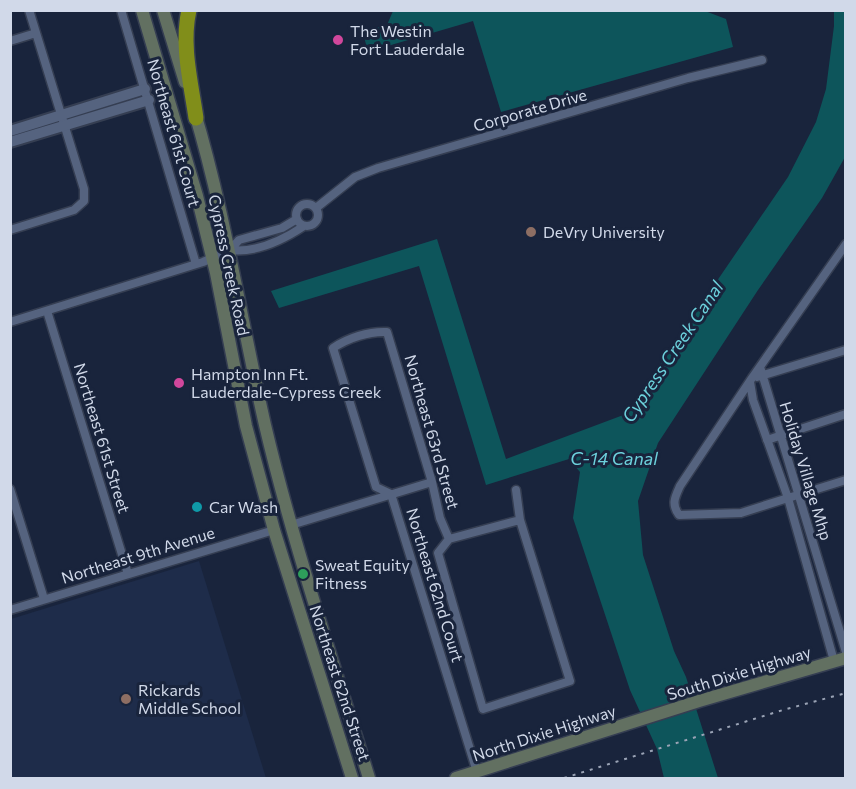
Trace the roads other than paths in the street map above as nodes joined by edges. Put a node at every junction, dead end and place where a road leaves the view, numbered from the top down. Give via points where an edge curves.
1 (29, 10) edge
2 (121, 10) edge
3 (142, 10) edge
4 (163, 10) edge
5 (189, 10) edge
6 (36, 33) junction
7 (10, 41) edge
8 (762, 60) dead end
9 (145, 89) junction
10 (149, 100) junction
11 (196, 118) junction
12 (63, 120) junction
13 (10, 131) edge
14 (10, 142) edge
15 (315, 208) junction
16 (297, 219) junction
17 (304, 226) junction
18 (10, 230) edge
19 (846, 244) edge
20 (230, 250) junction
21 (213, 258) junction
22 (196, 264) junction
23 (47, 311) junction
24 (10, 322) edge
25 (387, 332) joint
26 (846, 350) edge
27 (761, 371) junction
28 (751, 380) junction
29 (846, 414) edge
30 (780, 436) junction
31 (767, 440) junction
32 (846, 480) edge
33 (432, 482) junction
34 (10, 489) edge
35 (516, 490) dead end
36 (264, 491) junction
37 (391, 494) junction
38 (798, 494) junction
39 (788, 498) junction
40 (520, 520) junction
41 (291, 525) junction
42 (274, 530) junction
43 (449, 539) junction
44 (300, 553) junction
45 (128, 574) junction
46 (44, 599) junction
47 (10, 610) edge
48 (312, 650) junction
49 (846, 652) edge
50 (840, 660) edge
51 (642, 719) joint
52 (477, 772) junction
53 (344, 778) edge
54 (352, 778) edge
55 (369, 778) edge
56 (456, 778) edge

1 - 6 street
2 - 9 street, Northeast 61st Court
3 - 21 main road, Cypress Creek Road
4 - 11 main road, Cypress Creek Road
5 - 11 highway via 186,44
6 - 7 street
6 - 12 street
8 - 15 street, Corporate Drive via 378,168 355,177
9 - 10 street, Northeast 61st Court
9 - 12 street
10 - 12 street
10 - 22 street, Northeast 61st Court
11 - 20 main road, Cypress Creek Road
12 - 13 street
12 - 14 street
12 - 18 street via 84,189 84,201 74,210
15 - 16 street via 303,204 296,212
15 - 17 street via 316,221
16 - 17 street
16 - 20 street via 282,228 239,240
17 - 20 street via 285,239 242,252
19 - 27 street
20 - 21 street
20 - 41 main road, Cypress Creek Road via 256,384
21 - 22 street
21 - 36 main road, Cypress Creek Road via 243,410
22 - 23 street
23 - 24 street
23 - 45 street, Northeast 61st Street
25 - 33 street, Northeast 63rd Street
25 - 37 street, Northeast 62nd Court via 343,341 333,348 376,488
26 - 27 street
27 - 28 street
27 - 30 street, Holiday Village Mhp
28 - 31 street, Holiday Village Mhp via 753,400
28 - 39 street, Holiday Village Mhp via 703,450 674,500 674,508 679,514 741,513
29 - 30 street
30 - 31 street
30 - 38 street, Holiday Village Mhp
31 - 39 street, Holiday Village Mhp
32 - 38 street
33 - 37 street
33 - 43 street, Northeast 63rd Street
34 - 46 street
35 - 40 street
36 - 41 main road via 282,521
36 - 42 main road, Cypress Creek Road
37 - 41 street
37 - 52 street, Northeast 62nd Court
38 - 39 street
38 - 49 street, Holiday Village Mhp
39 - 50 street, Holiday Village Mhp
40 - 43 street
40 - 43 street via 570,681 483,708 438,553
41 - 44 main road, Northeast 62nd Street
42 - 44 main road via 283,531
42 - 45 street, Northeast 9th Avenue
42 - 48 main road, Northeast 62nd Street
44 - 55 main road, Northeast 62nd Street
45 - 46 street, Northeast 9th Avenue
46 - 47 street, Northeast 9th Avenue
48 - 53 main road via 316,681
48 - 54 main road, Northeast 62nd Street
50 - 51 main road, South Dixie Highway
51 - 52 main road, North Dixie Highway
52 - 56 main road, North Dixie Highway

